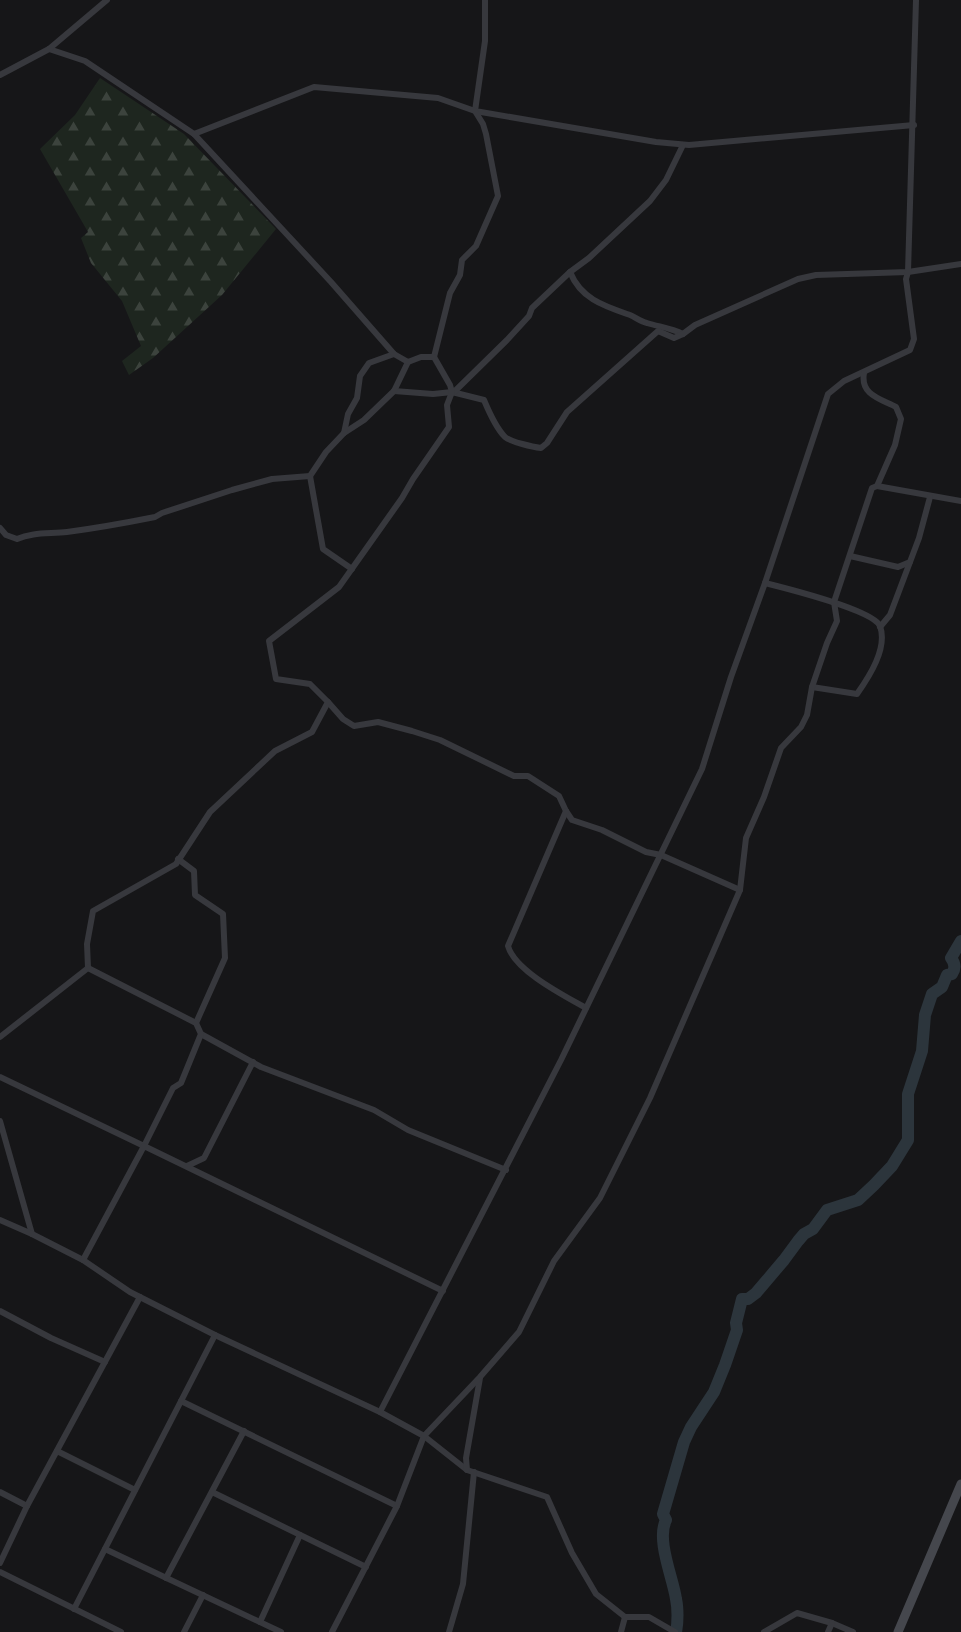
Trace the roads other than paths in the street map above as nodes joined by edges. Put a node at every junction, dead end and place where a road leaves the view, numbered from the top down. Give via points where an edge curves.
1 (107, 0) edge
2 (485, 0) edge
3 (916, 0) edge
4 (50, 49) junction
5 (0, 75) edge
6 (475, 111) junction
7 (914, 125) junction
8 (194, 134) junction
9 (683, 145) junction
10 (961, 264) edge
11 (570, 272) junction
12 (908, 272) junction
13 (683, 334) junction
14 (394, 354) junction
15 (434, 357) junction
16 (408, 362) junction
17 (864, 373) junction
18 (394, 391) junction
19 (452, 392) junction
20 (344, 433) junction
21 (310, 476) junction
22 (877, 486) junction
23 (930, 497) junction
24 (961, 501) edge
25 (0, 528) edge
26 (850, 556) junction
27 (910, 562) junction
28 (352, 569) junction
29 (765, 583) junction
30 (834, 602) junction
31 (880, 627) junction
32 (812, 687) junction
33 (328, 702) junction
34 (566, 811) junction
35 (661, 855) junction
36 (178, 859) junction
37 (740, 890) junction
38 (88, 968) junction
39 (586, 1008) junction
40 (196, 1023) junction
41 (201, 1034) junction
42 (0, 1037) edge
43 (253, 1062) junction
44 (0, 1077) edge
45 (0, 1121) edge
46 (144, 1146) junction
47 (187, 1166) junction
48 (506, 1170) junction
49 (0, 1220) edge
50 (32, 1234) junction
51 (83, 1260) junction
52 (443, 1291) junction
53 (140, 1297) junction
54 (0, 1311) edge
55 (215, 1335) junction
56 (105, 1362) junction
57 (480, 1377) junction
58 (181, 1401) junction
59 (380, 1412) junction
60 (244, 1431) junction
61 (424, 1436) junction
62 (57, 1451) junction
63 (470, 1471) junction
64 (961, 1484) edge
65 (135, 1490) junction
66 (0, 1492) edge
67 (212, 1492) junction
68 (27, 1506) junction
69 (397, 1506) junction
70 (300, 1535) junction
71 (105, 1549) junction
72 (0, 1563) edge
73 (366, 1567) junction
74 (0, 1572) edge
75 (166, 1578) junction
76 (203, 1595) junction
77 (74, 1609) junction
78 (625, 1617) junction
79 (260, 1622) junction
80 (832, 1623) junction
81 (121, 1632) edge
82 (184, 1632) edge
83 (281, 1632) edge
84 (332, 1632) edge
85 (449, 1632) edge
86 (621, 1632) edge
87 (675, 1632) edge
88 (765, 1632) edge
89 (828, 1632) edge
90 (853, 1632) edge
91 (898, 1632) edge

1 - 4 street
2 - 6 street via 485,41
3 - 7 street
4 - 5 street
4 - 8 street via 85,60
6 - 8 street via 438,98 314,87
6 - 9 street
6 - 15 street via 486,134 498,196 476,246 462,260
7 - 9 street
7 - 12 street
8 - 14 street
9 - 11 street via 666,180 650,201
10 - 12 street
11 - 13 street via 592,301
11 - 19 street
12 - 13 street via 798,279
12 - 17 street via 914,339 910,350
13 - 19 street via 674,338 658,331 567,412 542,448 507,439 484,400
14 - 16 street
14 - 20 street via 369,363 360,376 357,398
15 - 16 street
15 - 19 street
16 - 18 street
17 - 22 street via 866,388 875,398 896,407 901,419 895,445
17 - 29 street via 844,381 828,394
18 - 19 street
18 - 20 street
19 - 28 street via 447,405 449,427
20 - 21 street
21 - 25 street via 272,479 154,517 95,529 27,534 17,539
21 - 28 street via 323,549
22 - 23 street
22 - 26 street via 872,488
23 - 24 street
23 - 27 street
26 - 27 street via 898,567
26 - 30 street
27 - 31 street via 890,615
28 - 33 street via 333,593 269,641 276,679 310,684
29 - 30 street
29 - 35 street via 702,769
30 - 31 street via 876,620
30 - 32 street via 837,621
31 - 32 street via 875,668 857,694
32 - 37 street via 807,715 781,748 746,838
33 - 34 street via 354,726 378,722 412,731 440,740 513,776 528,776 559,796
33 - 36 street via 312,732 275,751 210,812
34 - 35 street via 572,820
34 - 39 street via 508,946 514,958 530,972
35 - 37 street
35 - 39 street
36 - 38 street via 176,864 93,911 87,944
36 - 40 street via 194,871 195,895 223,914 225,958
37 - 57 street via 650,1098 600,1198 554,1261 519,1332
38 - 40 street
38 - 42 street
39 - 48 street
40 - 41 street
41 - 43 street
41 - 46 street via 181,1083 173,1088
43 - 47 street via 204,1158
43 - 48 street via 374,1110 408,1130
44 - 46 street
45 - 50 street
46 - 47 street
46 - 51 street
47 - 52 street
48 - 52 street
49 - 50 street
50 - 51 street
51 - 53 street
52 - 59 street
53 - 55 street
53 - 56 street
54 - 56 street
55 - 58 street
55 - 59 street
56 - 62 street
57 - 61 street
57 - 63 street via 466,1458
58 - 60 street
58 - 65 street
59 - 61 street
60 - 67 street
60 - 69 street
61 - 63 street
61 - 69 street
62 - 65 street
62 - 68 street
63 - 78 street via 547,1497 596,1594
63 - 85 street via 464,1584
64 - 91 street
65 - 71 street
66 - 68 street
67 - 70 street
67 - 75 street
68 - 72 street
69 - 73 street
70 - 73 street
70 - 79 street
71 - 75 street
71 - 77 street
73 - 84 street
74 - 77 street
75 - 76 street
76 - 79 street
76 - 82 street
77 - 81 street
78 - 86 street
78 - 87 street via 649,1617
79 - 83 street
80 - 88 street via 797,1613
80 - 89 street
80 - 90 street

